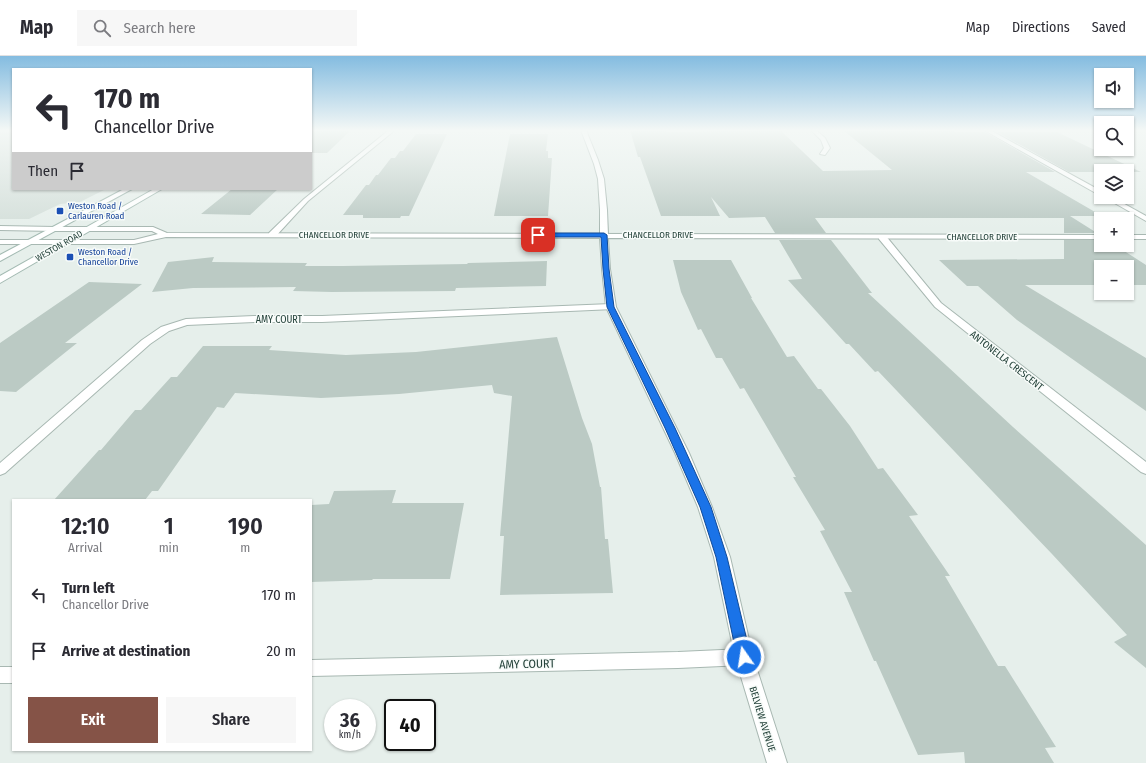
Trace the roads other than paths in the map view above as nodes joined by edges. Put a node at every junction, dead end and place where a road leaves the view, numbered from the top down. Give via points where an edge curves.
1 (351, 163) edge
2 (597, 163) edge
3 (1046, 163) edge
4 (127, 190) edge
5 (158, 190) edge
6 (1094, 190) edge
7 (1119, 204) edge
8 (1146, 219) edge
9 (0, 228) edge
10 (90, 228) junction
11 (55, 229) junction
12 (166, 235) junction
13 (272, 235) junction
14 (604, 235) junction
15 (882, 237) junction
16 (1094, 237) edge
17 (1134, 237) edge
18 (1146, 237) edge
19 (0, 242) edge
20 (29, 242) junction
21 (66, 242) junction
22 (0, 258) edge
23 (0, 280) edge
24 (611, 307) junction
25 (1146, 469) edge
26 (0, 470) edge
27 (744, 657) junction
28 (312, 668) edge
29 (12, 674) edge
30 (0, 675) edge
31 (777, 763) edge

1 - 13 street via 306,200
2 - 14 street, BELVIEW AVENUE via 605,224
3 - 6 street
4 - 11 street, WESTON ROAD
5 - 10 street, WESTON ROAD
7 - 8 street
9 - 11 street, CHANCELLOR DRIVE
10 - 11 street, CHANCELLOR DRIVE
10 - 12 street, CHANCELLOR DRIVE via 153,229
10 - 21 street, WESTON ROAD
11 - 20 street, WESTON ROAD
12 - 13 street, CHANCELLOR DRIVE
12 - 21 street, CHANCELLOR DRIVE via 134,242
13 - 14 street, CHANCELLOR DRIVE
14 - 15 street, CHANCELLOR DRIVE
14 - 24 street, BELVIEW AVENUE
15 - 16 street, CHANCELLOR DRIVE
15 - 25 street, ANTONELLA CRESCENT via 938,305
17 - 18 street
19 - 20 street, CHANCELLOR DRIVE
20 - 21 street, CHANCELLOR DRIVE
20 - 22 street, WESTON ROAD
21 - 23 street, WESTON ROAD
24 - 26 street, AMY COURT via 186,322 165,329 146,342
24 - 27 street, BELVIEW AVENUE via 705,507 722,557
27 - 28 street, AMY COURT
27 - 31 street, BELVIEW AVENUE
29 - 30 street

